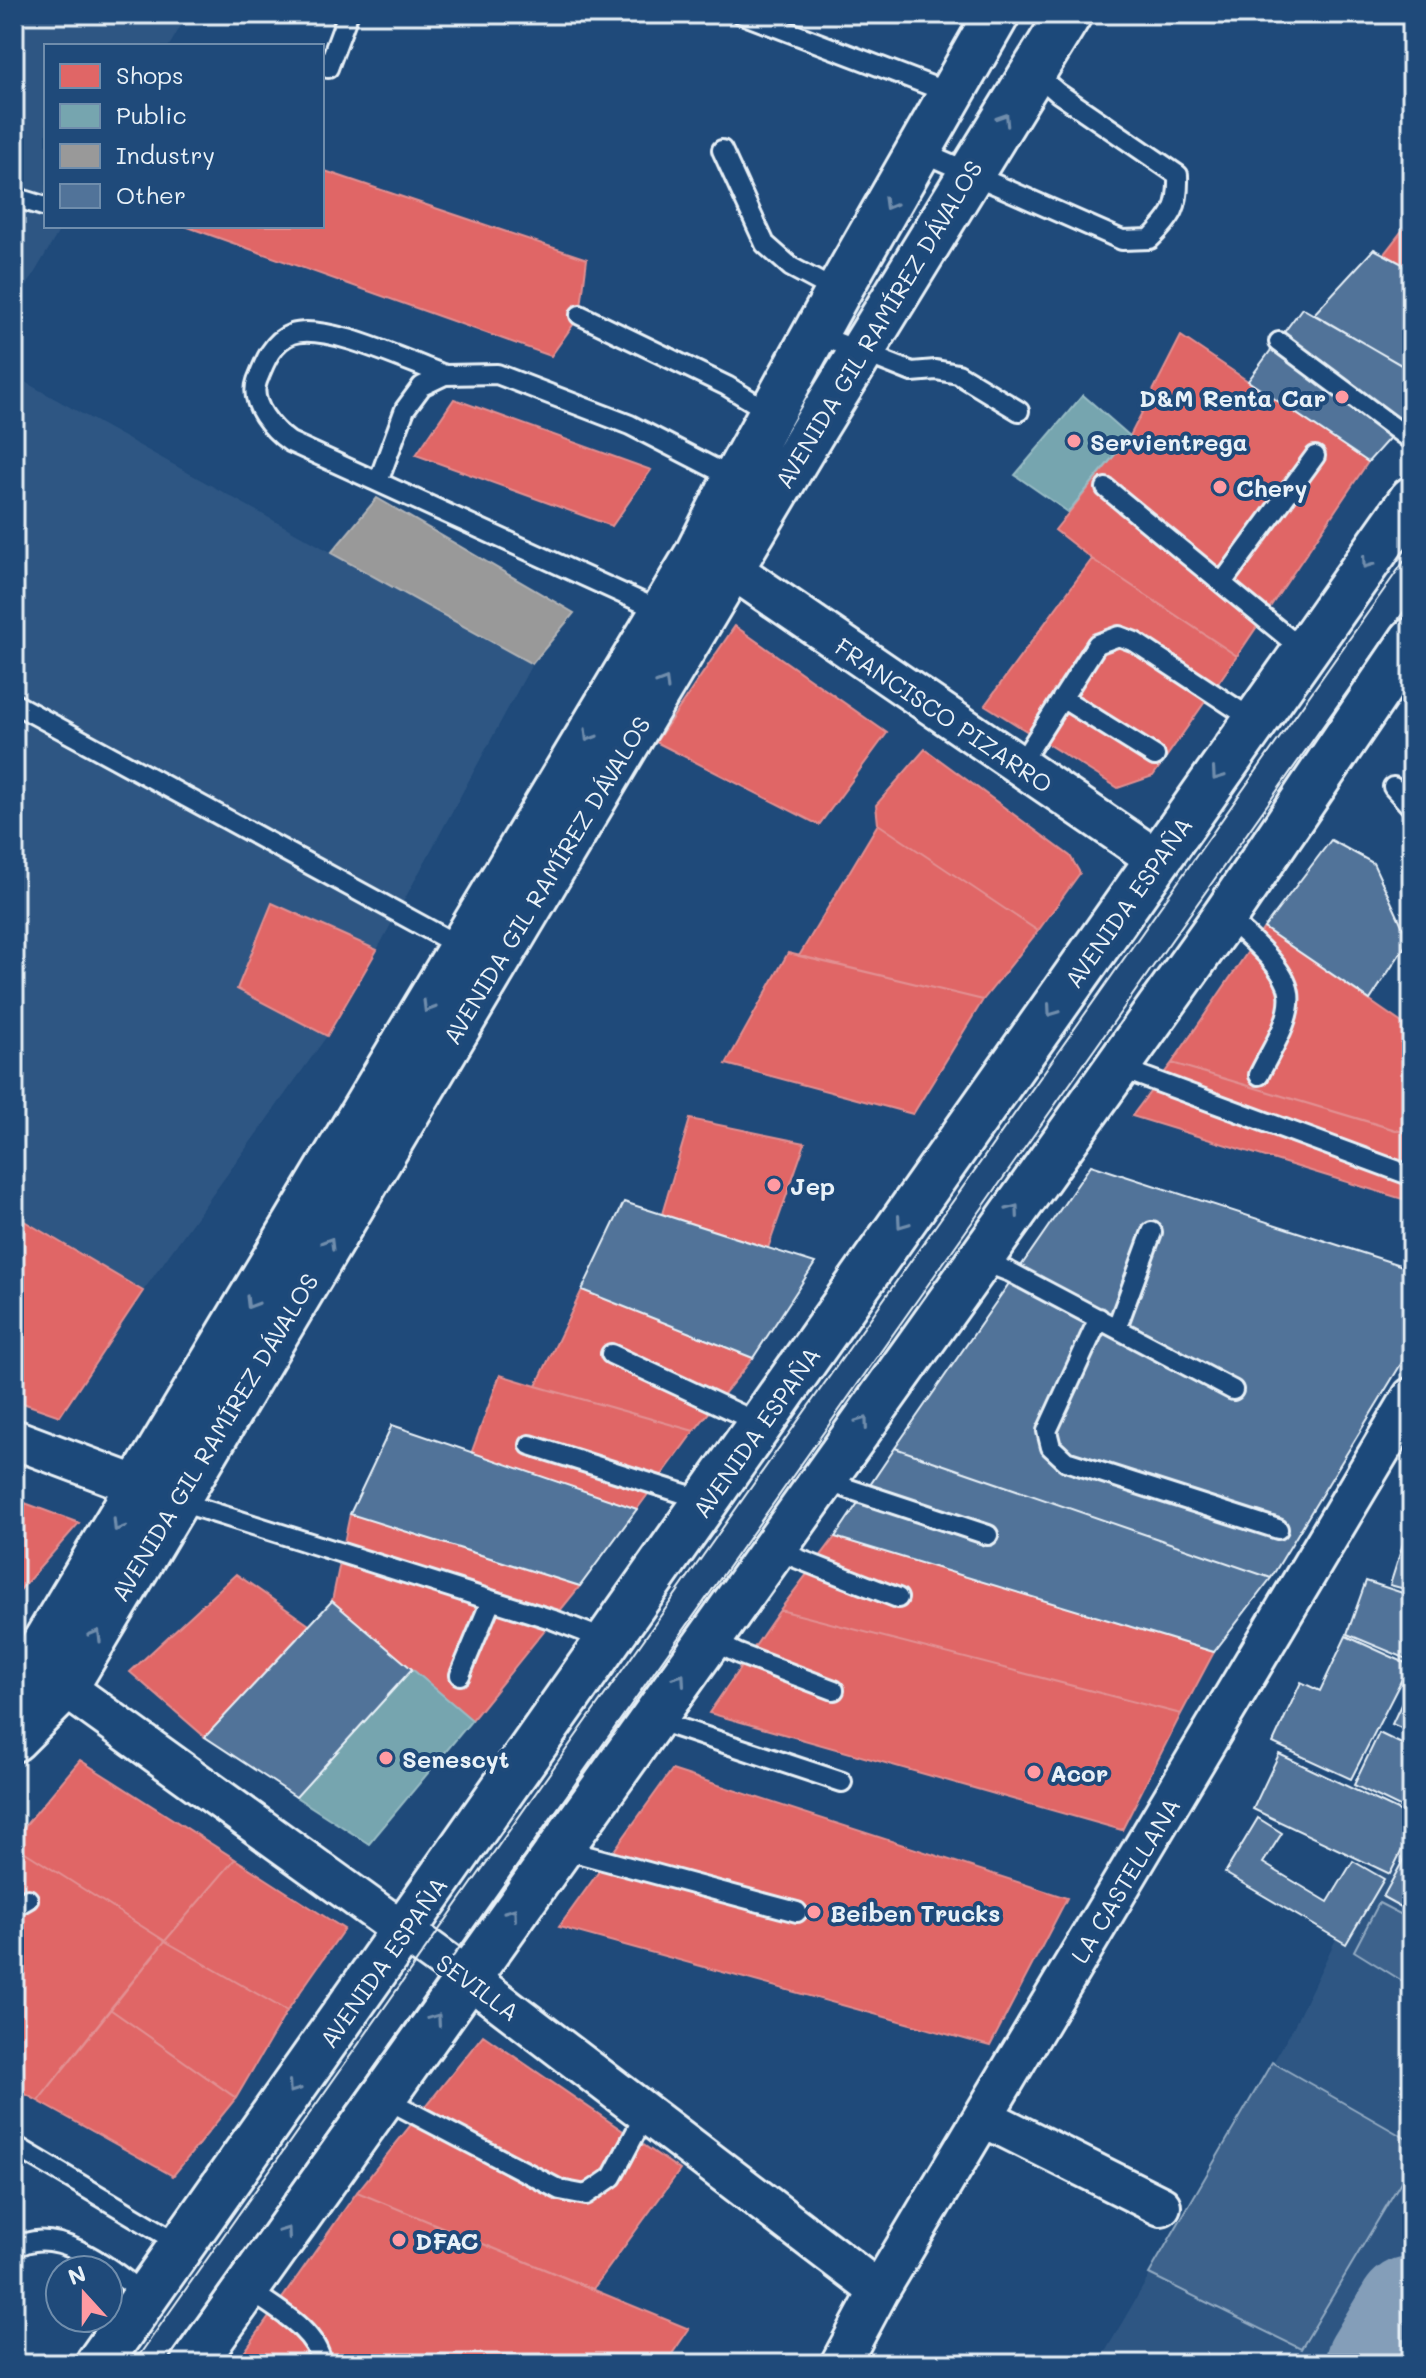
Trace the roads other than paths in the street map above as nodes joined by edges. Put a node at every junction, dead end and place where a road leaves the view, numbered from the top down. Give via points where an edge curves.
1 (348, 14) edge
2 (742, 14) edge
3 (997, 14) edge
4 (1069, 14) edge
5 (328, 68) dead end
6 (1034, 72) junction
7 (952, 94) junction
8 (722, 150) dead end
9 (919, 151) junction
10 (969, 173) junction
11 (14, 197) edge
12 (44, 206) edge
13 (838, 292) junction
14 (580, 315) dead end
15 (816, 334) junction
16 (1279, 342) dead end
17 (862, 355) junction
18 (445, 375) junction
19 (1019, 411) dead end
20 (791, 424) junction
21 (1412, 441) edge
22 (1315, 456) dead end
23 (735, 479) junction
24 (378, 482) junction
25 (1106, 488) dead end
26 (1412, 499) edge
27 (716, 559) junction
28 (1222, 583) junction
29 (663, 612) junction
30 (1412, 640) edge
31 (1304, 651) junction
32 (1062, 698) junction
33 (17, 705) dead end
34 (1255, 721) junction
35 (1155, 756) dead end
36 (1019, 766) junction
37 (1393, 787) dead end
38 (1412, 808) edge
39 (1158, 860) junction
40 (1225, 916) junction
41 (463, 948) junction
42 (1117, 1067) junction
43 (1259, 1075) dead end
44 (1412, 1176) edge
45 (1152, 1232) dead end
46 (979, 1260) junction
47 (1099, 1318) junction
48 (1117, 1327) junction
49 (611, 1354) dead end
50 (1233, 1390) dead end
51 (1412, 1397) edge
52 (761, 1424) junction
53 (14, 1439) edge
54 (530, 1445) dead end
55 (822, 1480) junction
56 (158, 1494) junction
57 (707, 1501) junction
58 (1278, 1529) dead end
59 (988, 1535) dead end
60 (773, 1549) junction
61 (898, 1598) dead end
62 (491, 1601) junction
63 (708, 1639) junction
64 (608, 1641) junction
65 (460, 1675) dead end
66 (37, 1678) edge
67 (834, 1690) dead end
68 (652, 1719) junction
69 (14, 1739) edge
70 (842, 1782) dead end
71 (559, 1848) junction
72 (797, 1912) dead end
73 (403, 1933) junction
74 (467, 1977) junction
75 (382, 2097) junction
76 (646, 2113) junction
77 (983, 2117) junction
78 (14, 2145) edge
79 (1161, 2206) dead end
80 (182, 2245) junction
81 (14, 2249) edge
82 (246, 2288) junction
83 (879, 2291) junction
84 (146, 2296) junction
85 (98, 2364) edge
86 (193, 2364) edge
87 (322, 2364) edge
88 (840, 2364) edge

1 - 5 lane
2 - 7 lane
3 - 7 main road, AVENIDA GIL RAMÍREZ DÁVALOS
4 - 6 main road, AVENIDA GIL RAMÍREZ DÁVALOS
10 -> 6 main road, AVENIDA GIL RAMÍREZ DÁVALOS
6 - 10 lane via 1178,175 1179,201 1167,222 1150,239 1122,240
7 - 9 main road, AVENIDA GIL RAMÍREZ DÁVALOS
8 - 13 lane via 765,244 791,267
9 - 10 lane
9 -> 13 main road, AVENIDA GIL RAMÍREZ DÁVALOS
10 - 17 main road, AVENIDA GIL RAMÍREZ DÁVALOS
11 - 12 lane
13 - 15 main road, AVENIDA GIL RAMÍREZ DÁVALOS
14 - 20 lane via 727,386
15 - 17 lane
15 - 20 main road, AVENIDA GIL RAMÍREZ DÁVALOS
16 - 21 lane
17 - 19 lane via 912,372 958,374
17 - 20 main road, AVENIDA GIL RAMÍREZ DÁVALOS
18 - 23 lane via 497,374 630,425
18 - 24 lane via 422,386 405,409
18 - 24 lane via 321,332 292,334 269,351 255,386 258,404 273,430
20 - 23 main road, AVENIDA GIL RAMÍREZ DÁVALOS
20 - 27 main road, AVENIDA GIL RAMÍREZ DÁVALOS
22 - 28 lane
23 - 27 main road, AVENIDA GIL RAMÍREZ DÁVALOS
24 - 29 lane
25 - 28 lane
26 -> 31 main road, AVENIDA ESPAÑA
27 - 29 main road, AVENIDA GIL RAMÍREZ DÁVALOS
27 - 36 street, FRANCISCO PIZARRO
56 -> 27 main road, AVENIDA GIL RAMÍREZ DÁVALOS
28 - 31 lane
29 -> 41 main road, AVENIDA GIL RAMÍREZ DÁVALOS
30 - 40 main road
31 - 34 main road, AVENIDA ESPAÑA
32 - 34 lane via 1097,644 1119,636
32 - 35 lane
32 - 36 lane
33 - 41 lane
34 -> 39 main road, AVENIDA ESPAÑA
36 - 39 street, FRANCISCO PIZARRO
37 - 38 lane
39 -> 52 main road, AVENIDA ESPAÑA
40 - 42 main road
40 - 43 lane via 1266,953 1289,992 1285,1019
41 -> 56 main road, AVENIDA GIL RAMÍREZ DÁVALOS
42 - 44 lane
46 -> 42 main road
45 - 48 lane
46 - 47 lane
55 -> 46 main road
47 - 48 lane
47 - 58 lane via 1047,1431 1051,1447 1066,1461
48 - 50 lane
49 - 52 lane
51 - 77 street, LA CASTELLANA
52 - 57 main road, AVENIDA ESPAÑA
53 - 56 street
54 - 57 lane
55 - 59 lane
55 - 60 main road
56 - 62 lane
56 - 66 main road, AVENIDA GIL RAMÍREZ DÁVALOS
57 - 64 main road, AVENIDA ESPAÑA
60 - 61 lane
60 - 63 main road
62 - 64 lane
62 - 65 lane
63 - 67 lane
68 -> 63 main road
64 - 73 main road, AVENIDA ESPAÑA
66 - 69 main road, AVENIDA GIL RAMÍREZ DÁVALOS
66 - 73 street, SEVILLA
68 - 70 lane
68 - 71 main road
71 - 72 lane
74 -> 71 main road
73 - 74 street, SEVILLA
73 -> 80 main road, AVENIDA ESPAÑA
75 -> 74 main road
74 - 76 street, SEVILLA
75 - 76 lane via 548,2184 586,2195 612,2177
82 -> 75 main road
76 - 83 street, SEVILLA
77 - 79 street
77 - 83 street, LA CASTELLANA
78 - 80 lane
80 - 84 main road, AVENIDA ESPAÑA
81 - 84 lane via 47,2241 95,2256
82 - 86 main road
82 - 87 lane via 309,2337
83 - 88 street, LA CASTELLANA
84 - 85 main road, AVENIDA ESPAÑA

